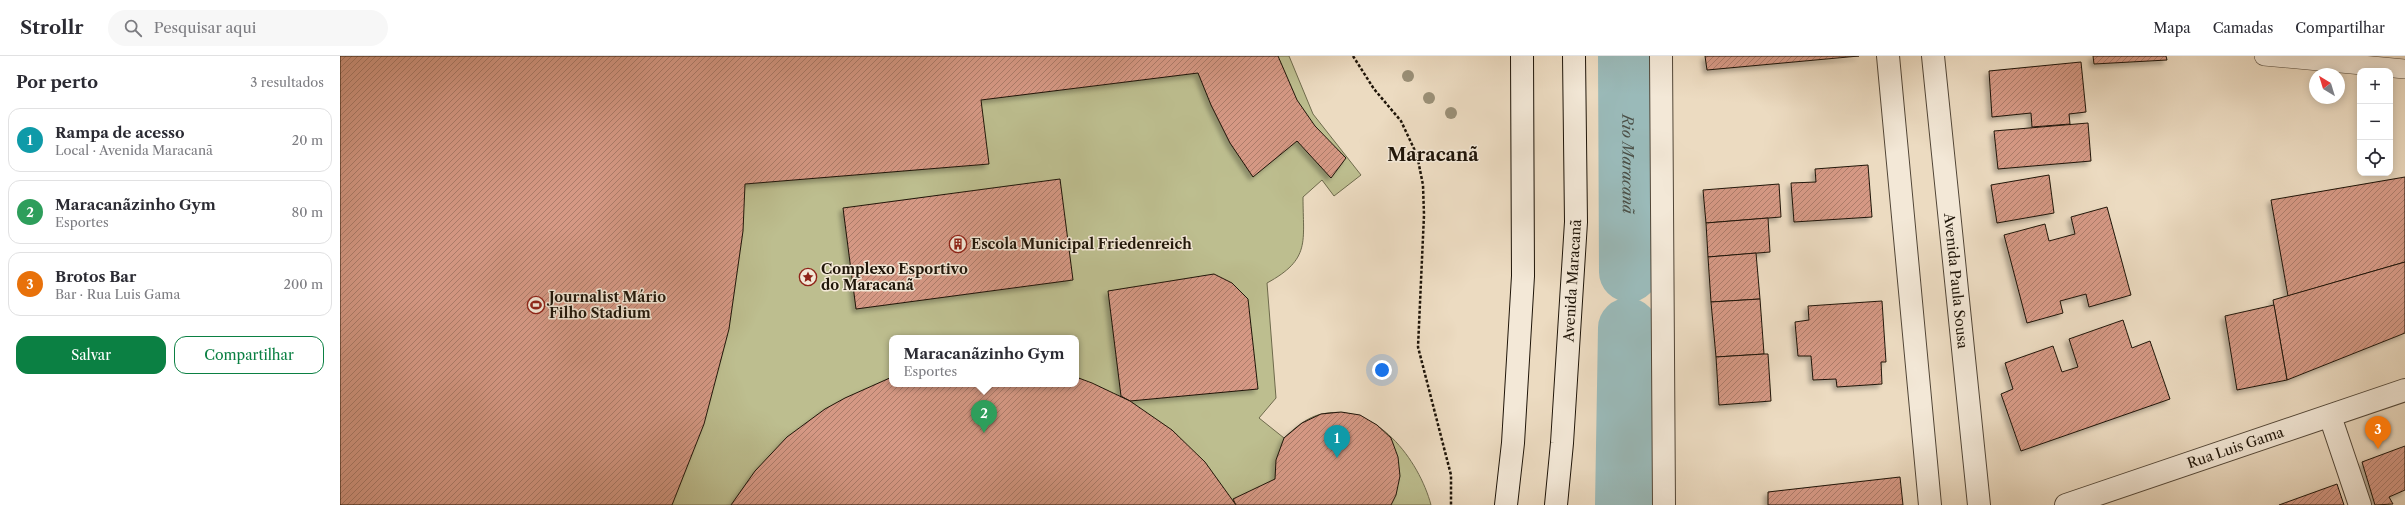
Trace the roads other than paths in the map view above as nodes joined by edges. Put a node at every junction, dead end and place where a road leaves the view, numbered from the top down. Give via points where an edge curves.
1 (1522, 56) edge
2 (1574, 56) edge
3 (1661, 56) edge
4 (1888, 56) edge
5 (1932, 56) edge
6 (2264, 56) edge
7 (2405, 69) edge
8 (2405, 390) edge
9 (2330, 416) junction
10 (1506, 505) edge
11 (1556, 505) edge
12 (1664, 505) edge
13 (1930, 505) edge
14 (1979, 505) edge
15 (2066, 505) edge
16 (2360, 505) edge

1 - 10 street via 1523,276
2 - 11 street, Avenida Maracanã via 1576,222
3 - 12 street
4 - 13 street
5 - 14 street, Avenida Paula Sousa
6 - 7 lane
8 - 9 street, Rua Luis Gama
9 - 15 street, Rua Luis Gama
9 - 16 street

